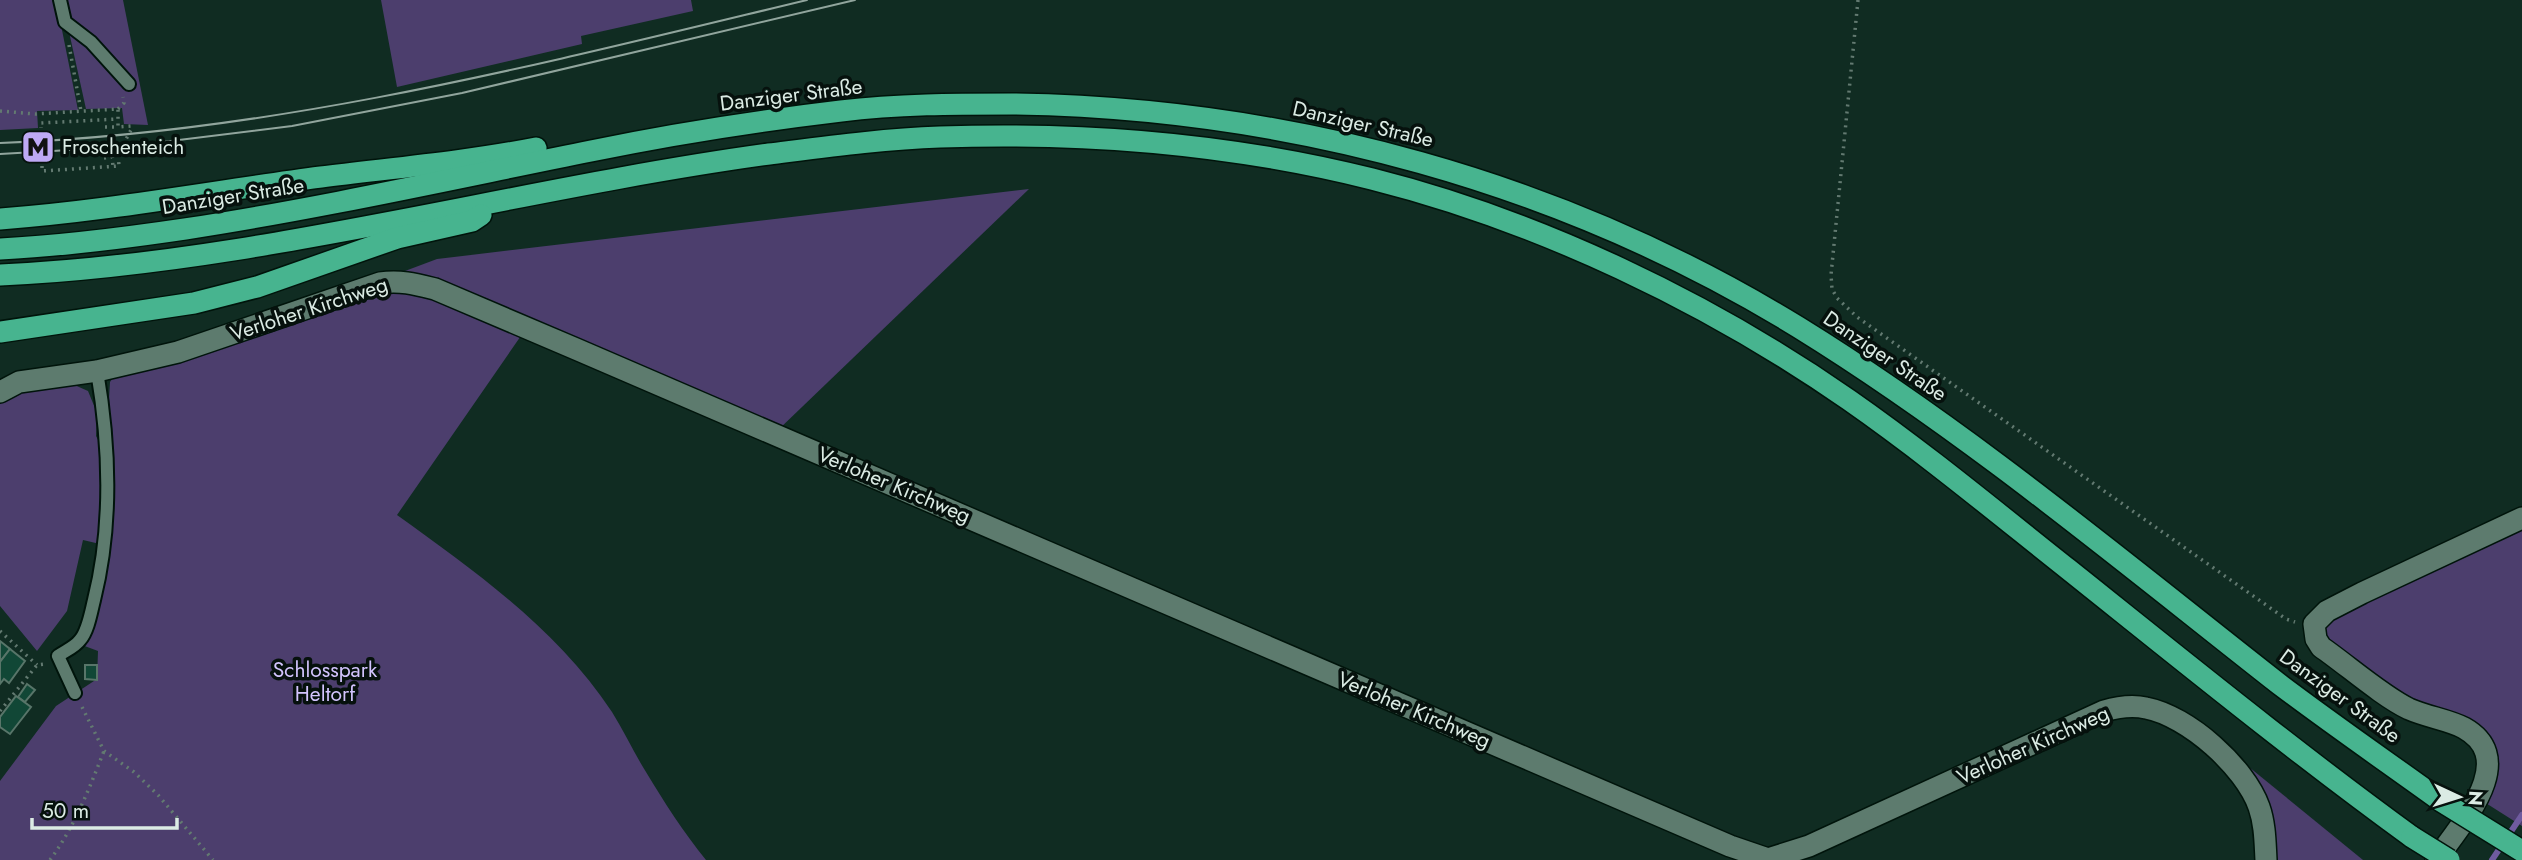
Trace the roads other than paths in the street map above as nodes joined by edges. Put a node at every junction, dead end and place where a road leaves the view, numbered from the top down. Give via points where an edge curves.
1 (60, 0) edge
2 (129, 84) dead end
3 (595, 150) junction
4 (496, 203) junction
5 (0, 219) edge
6 (0, 249) edge
7 (0, 275) edge
8 (0, 332) edge
9 (97, 371) junction
10 (0, 392) edge
11 (2522, 518) edge
12 (75, 693) road end
13 (2522, 851) edge
14 (1768, 860) edge
15 (2266, 860) edge
16 (2436, 860) edge
17 (2449, 860) edge

1 - 2 lane via 65,22 91,42
3 - 5 highway via 575,141 116,208
3 - 6 highway, Danziger Straße via 392,194 236,221 103,241
3 - 13 highway, Danziger Straße, bridge via 847,110 937,103 1075,105 1189,115 1308,134 1481,179 1588,219 1794,324 1978,450 2287,689 2441,801
4 - 7 highway via 240,249
4 - 8 highway via 472,221 397,238 257,287 194,303
4 - 17 highway, bridge via 768,155 937,137 1077,137 1179,145 1289,161 1374,179 1476,210 1678,295 1847,398 2259,722
9 - 10 street, Verloher Kirchweg via 19,383
9 - 12 lane via 106,421 106,528 97,586 81,640 58,656
9 - 14 street, Verloher Kirchweg via 178,352 380,284 397,281 423,286
11 - 16 street via 2362,593 2327,611 2314,624 2321,647 2405,707 2461,726 2483,745 2487,763 2484,787
14 - 15 street, Verloher Kirchweg via 1810,846 2104,711 2138,706 2169,716 2235,766 2259,807

